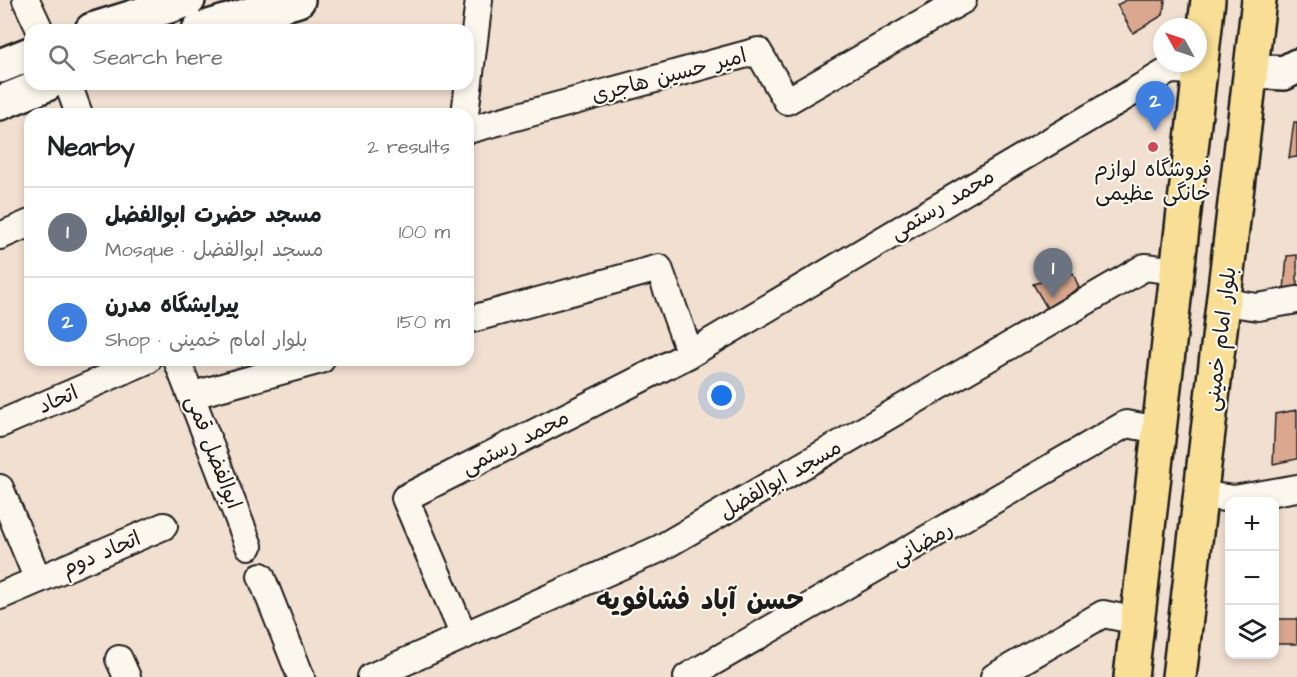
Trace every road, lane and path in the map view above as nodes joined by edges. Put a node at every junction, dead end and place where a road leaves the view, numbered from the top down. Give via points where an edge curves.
1 (26, 0) edge
2 (188, 0) edge
3 (298, 0) edge
4 (478, 0) edge
5 (963, 0) edge
6 (1208, 0) edge
7 (1259, 0) edge
8 (1206, 18) edge
9 (37, 24) edge
10 (111, 24) edge
11 (219, 24) edge
12 (474, 35) edge
13 (24, 56) edge
14 (0, 66) edge
15 (1297, 66) edge
16 (1251, 71) junction
17 (1167, 72) edge
18 (1199, 72) edge
19 (32, 90) edge
20 (70, 90) edge
21 (468, 90) edge
22 (0, 103) edge
23 (77, 108) edge
24 (466, 108) edge
25 (474, 128) edge
26 (24, 226) edge
27 (0, 236) edge
28 (1178, 271) junction
29 (1297, 300) edge
30 (1224, 302) junction
31 (474, 318) edge
32 (690, 354) junction
33 (134, 366) edge
34 (180, 366) edge
35 (299, 366) edge
36 (193, 395) junction
37 (0, 424) edge
38 (1160, 430) junction
39 (0, 488) edge
40 (1297, 488) edge
41 (1201, 495) junction
42 (164, 526) dead end
43 (249, 546) dead end
44 (261, 576) dead end
45 (38, 580) junction
46 (0, 596) edge
47 (1138, 621) junction
48 (464, 636) junction
49 (301, 677) edge
50 (371, 677) edge
51 (687, 677) edge
52 (994, 677) edge
53 (1131, 677) edge
54 (1179, 677) edge

1 - 9 street
2 - 10 main road
3 - 11 main road
4 - 12 street
5 - 25 street, امیر حسین هاجری via 787,101 758,51
6 - 8 highway
7 - 16 highway, بلوار امام خمینی
13 - 14 main road
15 - 16 main road via 1284,74
16 - 30 highway, بلوار امام خمینی
17 - 32 street, محمد رستمی
18 - 28 highway
19 - 22 main road
20 - 23 street
21 - 24 street
26 - 27 street
28 - 38 highway
28 - 48 street, مسجد ابوالفضل via 1145,267 659,549
29 - 30 street via 1258,307
30 - 41 highway, بلوار امام خمینی
31 - 32 street via 660,268
32 - 48 street, محمد رستمی via 405,498
33 - 37 street, اتحاد
34 - 36 street, ابوالفضل قمی
35 - 36 street
36 - 43 street, ابوالفضل قمی
38 - 47 highway
38 - 51 street, رمضانی via 1126,424
39 - 45 street, اتحاد دوم
40 - 41 street via 1234,499
41 - 54 highway, بلوار امام خمینی
42 - 45 street, اتحاد دوم
44 - 49 street
45 - 46 street, اتحاد دوم
47 - 52 street via 1103,614
47 - 53 highway
48 - 50 street, مسجد ابوالفضل

